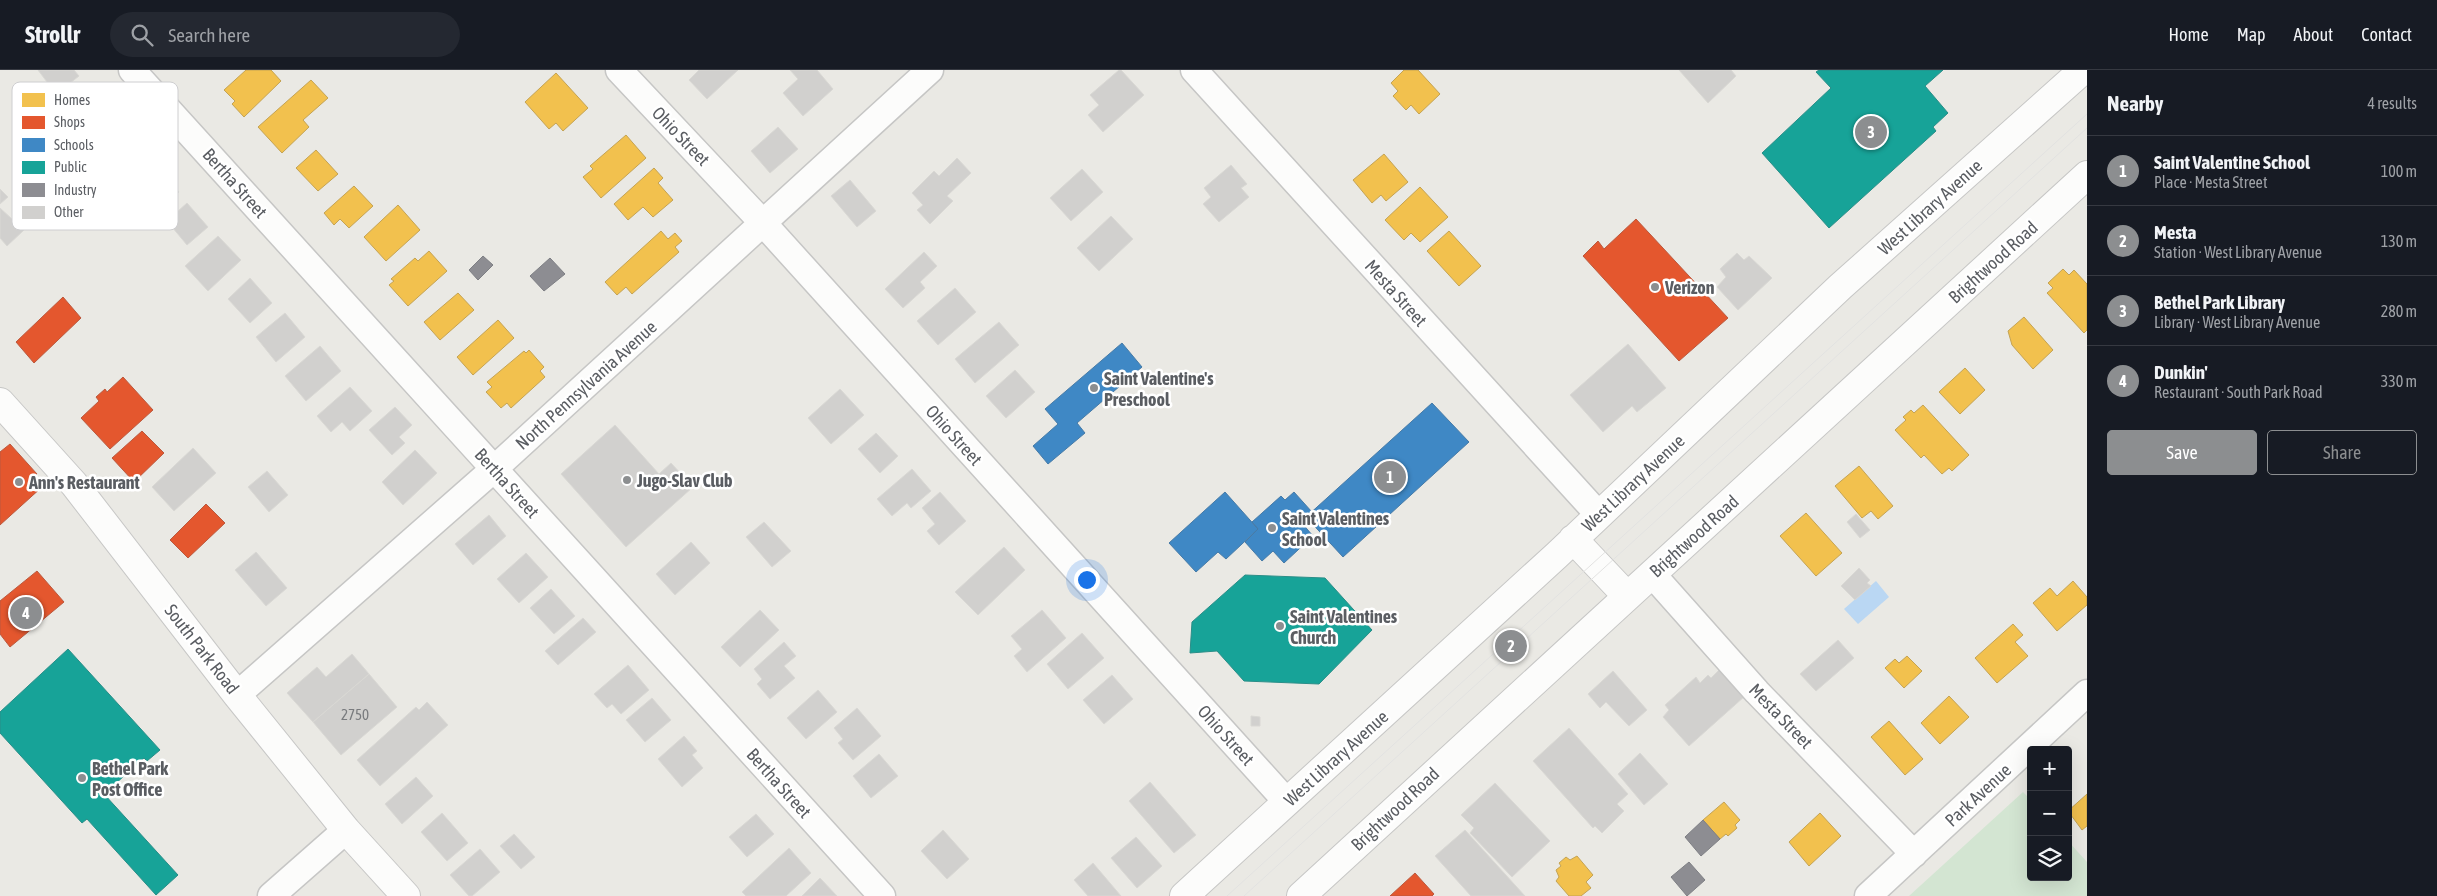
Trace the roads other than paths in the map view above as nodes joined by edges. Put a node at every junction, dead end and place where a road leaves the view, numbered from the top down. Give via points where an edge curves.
1 (132, 70) edge
2 (619, 70) edge
3 (930, 70) edge
4 (1194, 70) edge
5 (2083, 70) edge
6 (143, 82) edge
7 (178, 121) edge
8 (2087, 176) edge
9 (763, 223) junction
10 (0, 402) edge
11 (494, 469) junction
12 (1599, 515) junction
13 (1574, 539) junction
14 (1652, 574) junction
15 (1627, 596) junction
16 (2087, 693) edge
17 (237, 695) junction
18 (1287, 802) junction
19 (346, 830) junction
20 (1914, 854) junction
21 (272, 896) edge
22 (406, 896) edge
23 (882, 896) edge
24 (1184, 896) edge
25 (1301, 896) edge
26 (1868, 896) edge

1 - 6 street, Bertha Street
2 - 9 street, Ohio Street
3 - 9 street, North Pennsylvania Avenue
4 - 12 street, Mesta Street
5 - 12 street, West Library Avenue via 1840,287
7 - 11 street, Bertha Street
8 - 14 street, Brightwood Road
9 - 11 street, North Pennsylvania Avenue
9 - 18 street, Ohio Street
10 - 17 street, South Park Road via 74,484
11 - 17 street, North Pennsylvania Avenue
11 - 23 street, Bertha Street
12 - 13 street, West Library Avenue
13 - 15 street
13 - 18 street, West Library Avenue
14 - 15 street, Brightwood Road
14 - 20 street, Mesta Street via 1757,692
15 - 25 street, Brightwood Road
16 - 20 street, Park Avenue
17 - 19 street, South Park Road
18 - 24 street, West Library Avenue
19 - 21 street
19 - 22 street, South Park Road
20 - 26 street, Park Avenue

